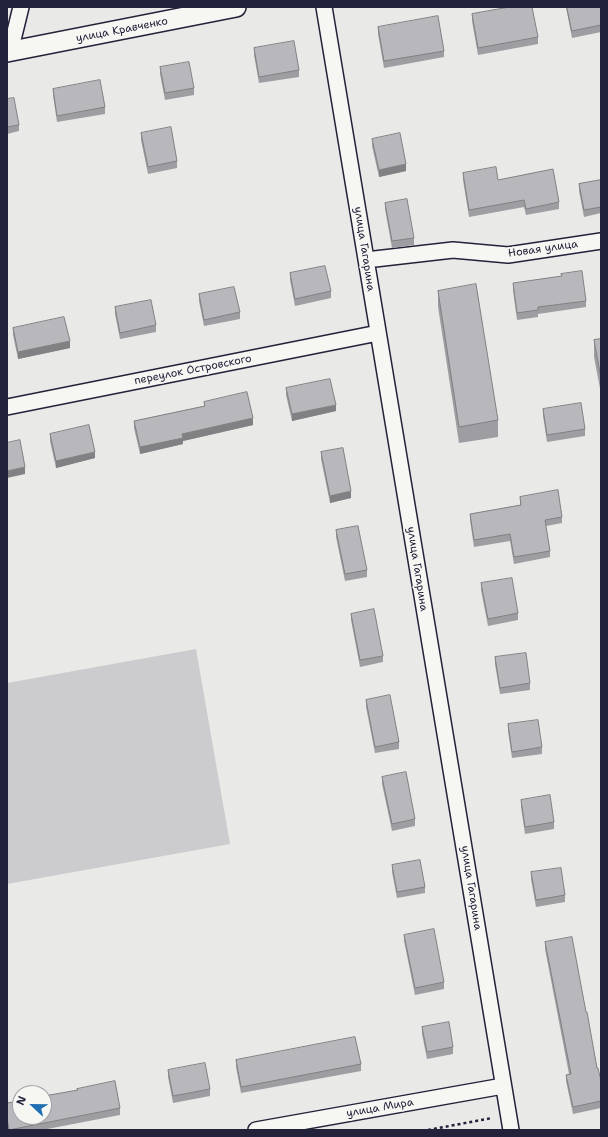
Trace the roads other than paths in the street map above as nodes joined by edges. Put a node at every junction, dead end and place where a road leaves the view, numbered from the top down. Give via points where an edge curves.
1 (21, 7) edge
2 (236, 7) edge
3 (324, 7) edge
4 (8, 52) edge
5 (601, 241) edge
6 (366, 260) junction
7 (378, 333) junction
8 (7, 407) edge
9 (504, 1086) junction
10 (256, 1130) edge
11 (511, 1130) edge

1 - 4 street
2 - 4 street, улица Кравченко
3 - 6 street, улица Гагарина
5 - 6 street, Новая улица via 508,255 453,250
6 - 7 street, улица Гагарина
7 - 8 street, переулок Островского
7 - 9 street, улица Гагарина
9 - 10 street, улица Мира
9 - 11 street, улица Гагарина

